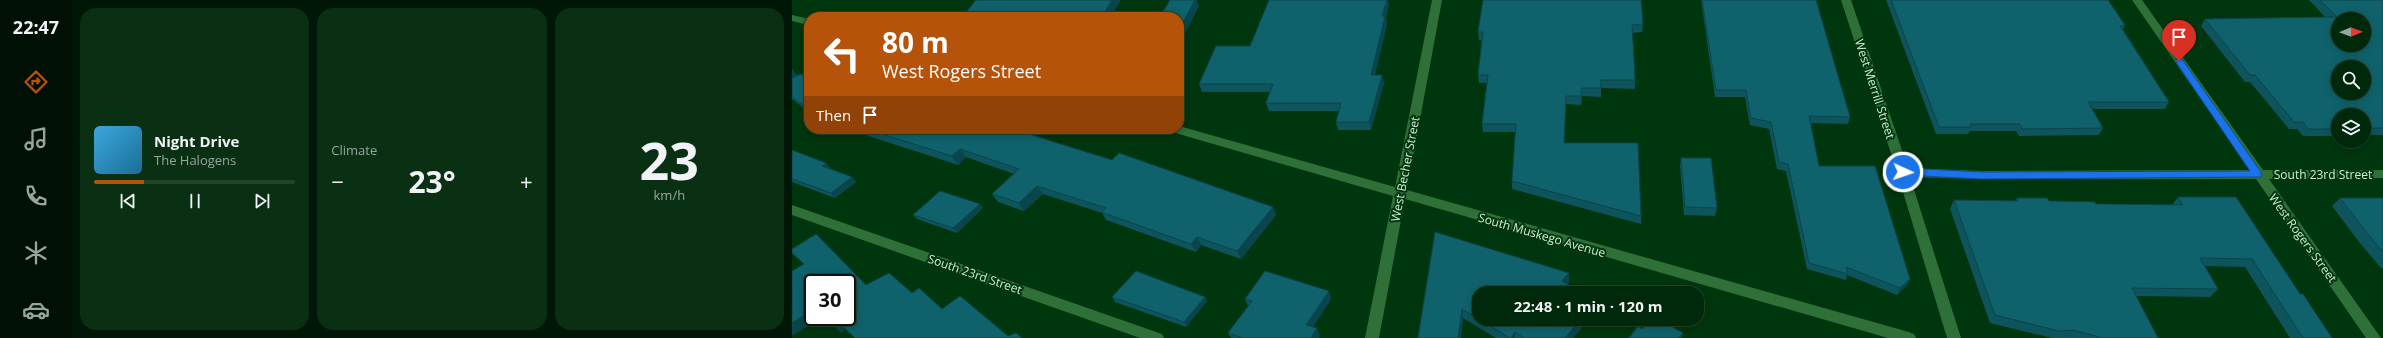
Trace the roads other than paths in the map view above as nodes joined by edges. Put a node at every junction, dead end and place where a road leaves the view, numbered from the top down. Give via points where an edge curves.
1 (1437, 0) edge
2 (1846, 0) edge
3 (2137, 0) edge
4 (792, 18) edge
5 (804, 21) edge
6 (804, 78) edge
7 (792, 84) edge
8 (1184, 131) edge
9 (1903, 172) junction
10 (2258, 174) junction
11 (2383, 174) edge
12 (1399, 194) junction
13 (792, 210) edge
14 (1158, 338) edge
15 (1372, 338) edge
16 (1910, 338) edge
17 (1954, 338) edge
18 (2374, 338) edge

1 - 12 street, West Becher Street
2 - 9 street, West Merrill Street
3 - 10 street, West Rogers Street
4 - 5 street
6 - 7 street
8 - 12 street, South Muskego Avenue
9 - 10 street, South 23rd Street via 1982,175
9 - 17 street, West Merrill Street
10 - 11 street, South 23rd Street
10 - 18 street, West Rogers Street
12 - 15 street, West Becher Street
12 - 16 street, South Muskego Avenue
13 - 14 street, South 23rd Street

